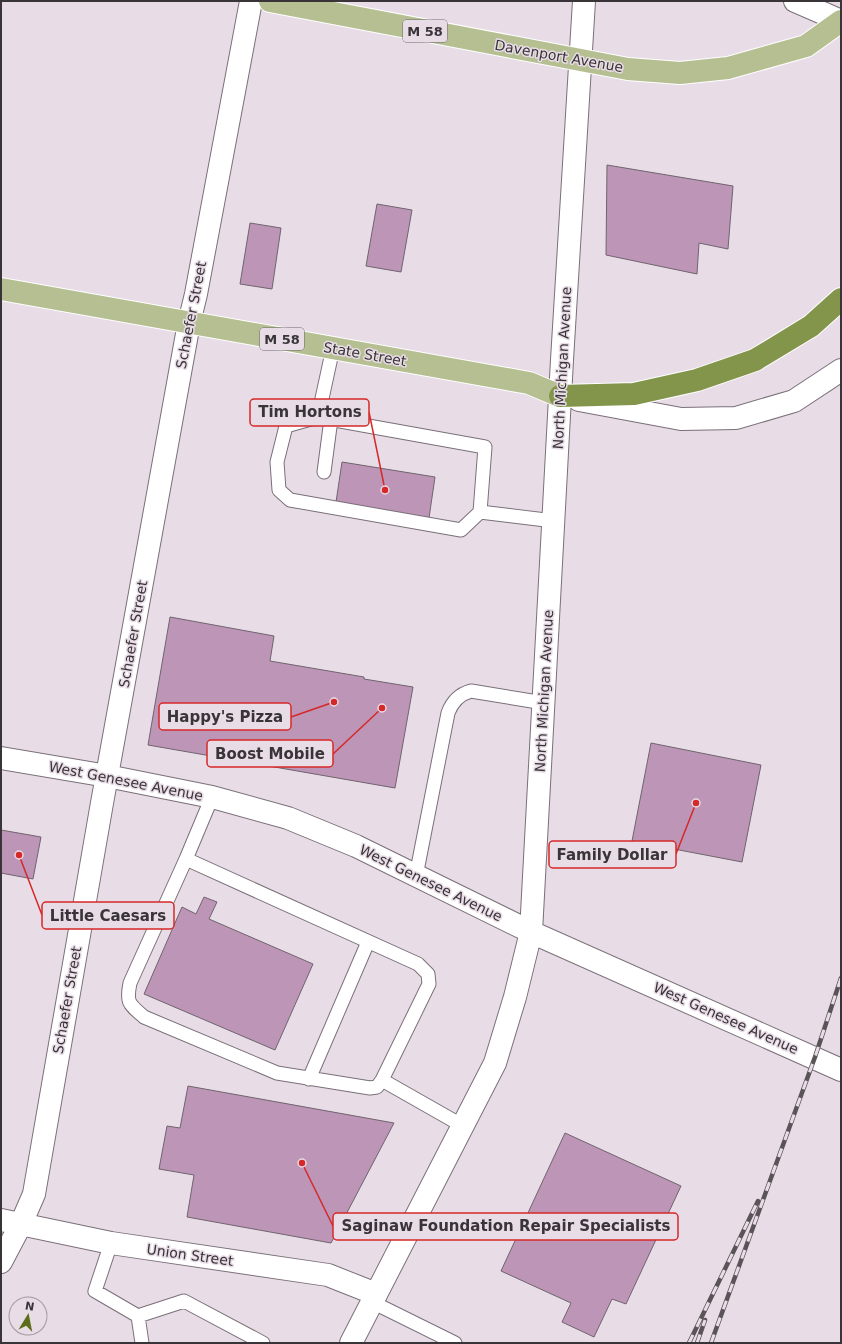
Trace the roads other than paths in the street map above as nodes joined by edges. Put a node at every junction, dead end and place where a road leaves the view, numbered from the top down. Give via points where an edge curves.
1 (251, 1) edge
2 (270, 1) edge
3 (584, 1) edge
4 (795, 1) edge
5 (841, 21) edge
6 (580, 61) junction
7 (1, 290) edge
8 (841, 299) edge
9 (189, 323) junction
10 (333, 348) junction
11 (841, 370) edge
12 (560, 396) junction
13 (325, 418) junction
14 (324, 472) dead end
15 (480, 512) junction
16 (554, 521) junction
17 (544, 703) junction
18 (1, 758) edge
19 (107, 776) junction
20 (212, 797) junction
21 (186, 860) junction
22 (416, 876) junction
23 (531, 932) junction
24 (368, 942) junction
25 (841, 1070) edge
26 (309, 1079) junction
27 (382, 1080) junction
28 (463, 1126) junction
29 (11, 1222) edge
30 (111, 1243) junction
31 (1, 1262) edge
32 (374, 1298) junction
33 (138, 1316) junction
34 (142, 1343) edge
35 (263, 1343) edge
36 (351, 1343) edge
37 (455, 1343) edge

1 - 9 main road, Schaefer Street
2 - 6 main road, Davenport Avenue / M 58
3 - 6 main road, North Michigan Avenue
4 - 5 main road, Davenport Avenue
5 - 6 main road, Davenport Avenue / M 58 via 806,46 728,68 680,73 628,69
6 - 12 main road, North Michigan Avenue
7 - 9 main road, State Street / M 58
8 - 12 highway via 811,326 755,360 697,380 634,394
9 - 10 main road, State Street / M 58
9 - 19 main road, Schaefer Street
10 - 12 main road, State Street / M 58 via 529,383
10 - 13 lane
11 - 12 main road via 794,401 736,418 681,419
12 - 16 main road, North Michigan Avenue
13 - 14 lane
13 - 15 lane via 485,447
13 - 15 lane via 286,426 278,462 279,490 290,500 461,530
15 - 16 lane
16 - 17 main road, North Michigan Avenue
17 - 22 lane via 471,691 463,694 450,707
17 - 23 main road, North Michigan Avenue
18 - 19 main road, West Genesee Avenue
19 - 20 main road, West Genesee Avenue
19 - 29 main road, Schaefer Street via 34,1194
20 - 21 lane
20 - 22 main road, West Genesee Avenue via 288,818 356,846
21 - 24 lane
21 - 26 lane via 130,983 128,994 131,1006 144,1017 277,1073
22 - 23 main road, West Genesee Avenue
23 - 25 main road, West Genesee Avenue
23 - 28 main road, North Michigan Avenue via 516,997 495,1064
24 - 26 lane
24 - 27 lane via 418,964 428,974 429,984
26 - 27 lane via 370,1088 377,1087
27 - 28 lane
28 - 32 main road, North Michigan Avenue
29 - 30 main road, Union Street
29 - 31 main road, Schaefer Street
30 - 32 main road, Union Street via 328,1275
30 - 33 lane via 95,1291
32 - 36 main road, North Michigan Avenue
32 - 37 lane
33 - 34 lane
33 - 35 lane via 184,1301

